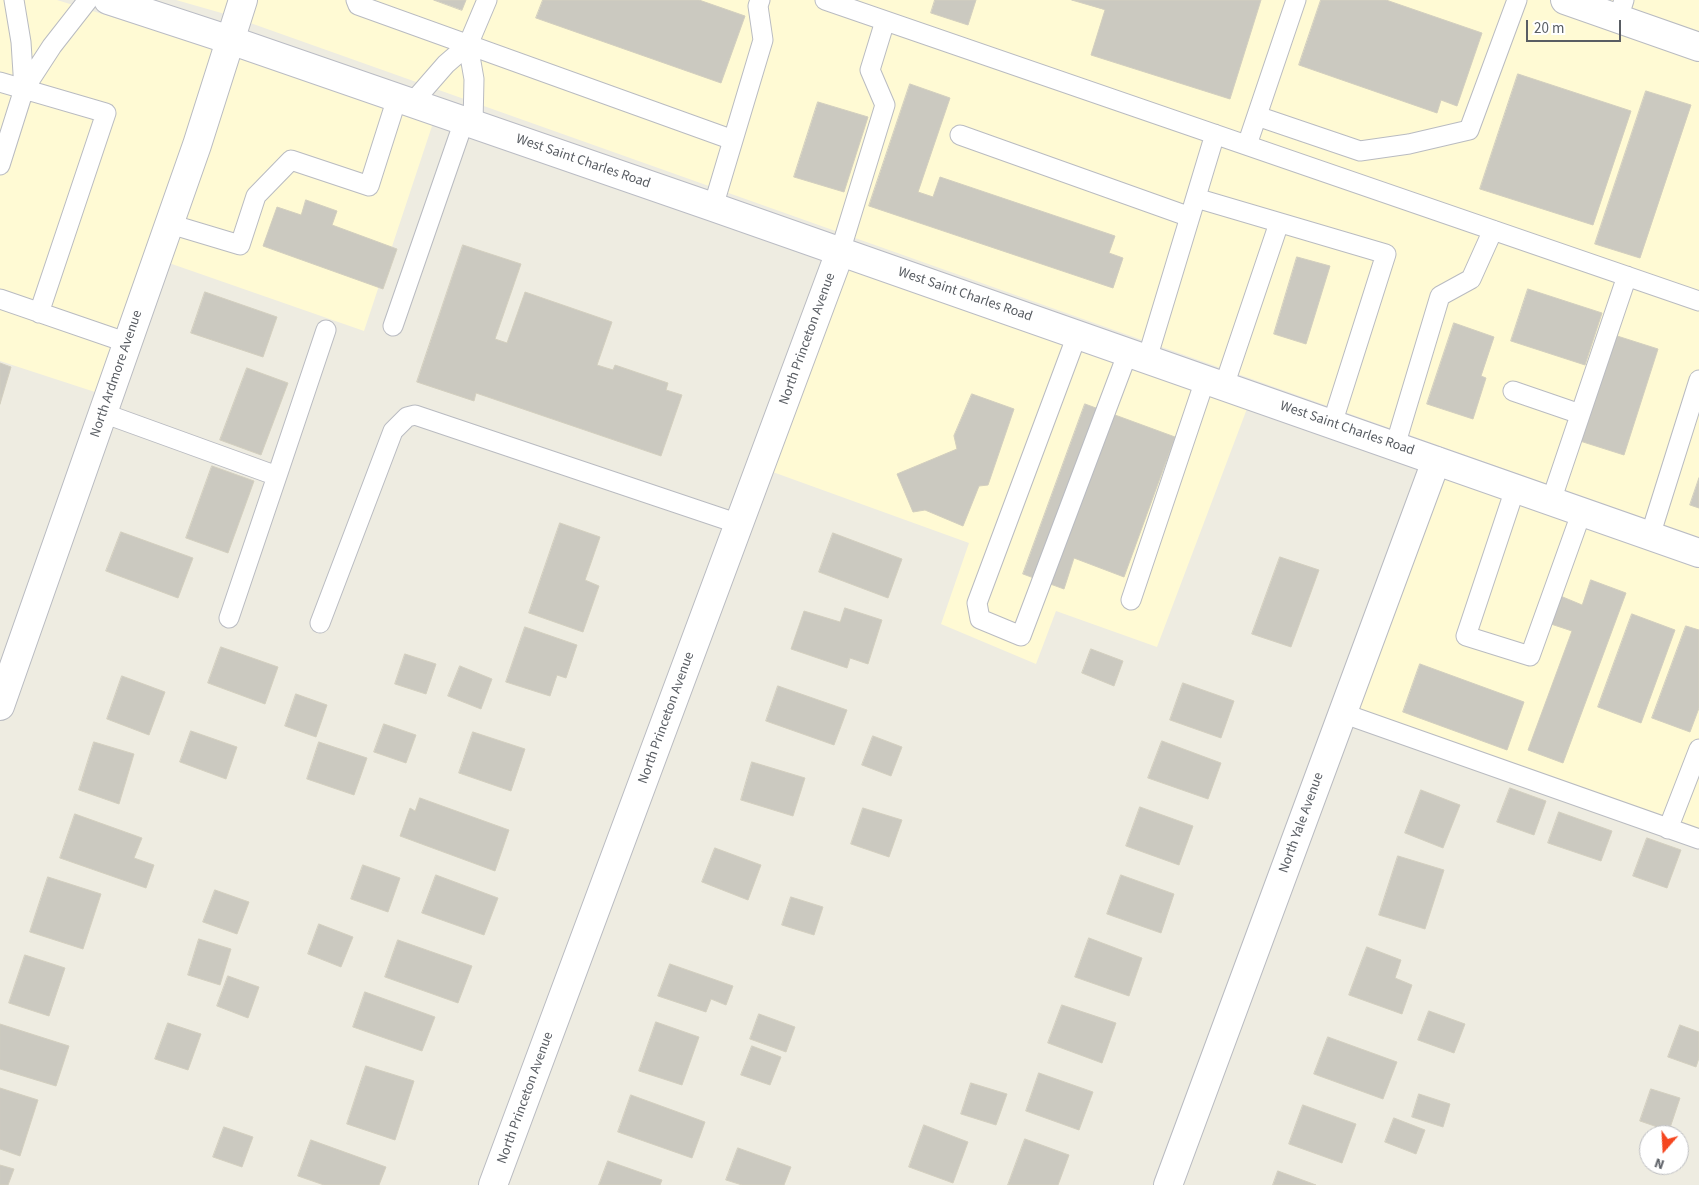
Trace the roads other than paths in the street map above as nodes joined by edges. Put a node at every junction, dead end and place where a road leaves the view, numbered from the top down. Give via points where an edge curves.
1 (14, 0) edge
2 (88, 0) edge
3 (108, 0) edge
4 (243, 0) edge
5 (356, 0) edge
6 (487, 0) edge
7 (760, 0) edge
8 (826, 0) edge
9 (1296, 0) edge
10 (1517, 0) edge
11 (1565, 0) edge
12 (1621, 9) edge
13 (885, 21) junction
14 (230, 40) junction
15 (468, 45) junction
16 (1699, 47) edge
17 (0, 82) edge
18 (24, 90) junction
19 (405, 101) junction
20 (1257, 116) junction
21 (469, 123) junction
22 (1215, 134) junction
23 (960, 135) dead end
24 (733, 140) junction
25 (1247, 145) junction
26 (0, 165) edge
27 (1196, 198) junction
28 (713, 207) junction
29 (1190, 217) junction
30 (1279, 223) junction
31 (170, 224) junction
32 (1493, 230) junction
33 (840, 252) junction
34 (1627, 276) junction
35 (0, 299) edge
36 (1699, 301) edge
37 (39, 312) junction
38 (393, 326) dead end
39 (326, 330) dead end
40 (1077, 335) junction
41 (128, 343) junction
42 (1138, 356) junction
43 (1699, 380) edge
44 (1214, 383) junction
45 (1513, 391) dead end
46 (103, 412) junction
47 (1580, 414) junction
48 (1332, 424) junction
49 (1395, 446) junction
50 (1436, 461) junction
51 (277, 476) junction
52 (1515, 488) junction
53 (1551, 501) junction
54 (1582, 511) junction
55 (739, 524) junction
56 (1650, 536) junction
57 (1699, 552) edge
58 (1131, 600) dead end
59 (229, 618) dead end
60 (320, 623) dead end
61 (0, 706) edge
62 (1342, 713) junction
63 (1699, 748) edge
64 (1668, 829) junction
65 (1699, 839) edge
66 (493, 1185) edge
67 (1168, 1185) edge

1 - 18 lane
2 - 18 lane via 52,46
3 - 14 street, West Saint Charles Road
4 - 14 street, North Ardmore Avenue
5 - 15 lane via 358,5
6 - 15 lane
7 - 24 lane via 763,40
8 - 13 lane
9 - 20 lane
10 - 20 lane via 1470,130 1360,151
11 - 12 street
12 - 16 street
13 - 22 lane
13 - 33 lane via 870,70 885,105
14 - 19 street, West Saint Charles Road
14 - 31 street, North Ardmore Avenue
15 - 19 lane
15 - 21 lane via 474,79
15 - 24 lane
17 - 18 lane
18 - 26 lane
18 - 37 lane via 106,113
19 - 21 street, West Saint Charles Road
19 - 31 lane via 369,186 291,160 256,196 240,245
20 - 25 lane
21 - 28 street, West Saint Charles Road
21 - 38 lane
22 - 25 lane
22 - 27 lane
23 - 29 lane
24 - 28 lane
25 - 32 lane
27 - 29 lane
27 - 30 lane
28 - 33 street, West Saint Charles Road
29 - 42 lane
30 - 44 lane
30 - 48 lane via 1386,254
31 - 41 street, North Ardmore Avenue
32 - 34 lane
32 - 49 lane via 1471,279 1440,296
33 - 40 street, West Saint Charles Road
33 - 55 street, North Princeton Avenue
34 - 36 lane
34 - 47 lane
35 - 37 lane
37 - 41 lane
39 - 51 lane
40 - 42 street, West Saint Charles Road
40 - 42 lane via 977,603 980,619 1021,636
41 - 46 street, North Ardmore Avenue
42 - 44 street, West Saint Charles Road
43 - 56 lane
44 - 48 street, West Saint Charles Road
44 - 58 lane
45 - 47 lane
46 - 51 lane
46 - 61 street, North Ardmore Avenue
47 - 53 lane
48 - 49 street, West Saint Charles Road
49 - 50 street, West Saint Charles Road
50 - 52 street, West Saint Charles Road
50 - 62 street, North Yale Avenue
51 - 59 lane
52 - 53 street, West Saint Charles Road
52 - 54 lane via 1466,636 1530,656
53 - 54 street, West Saint Charles Road
54 - 56 street, West Saint Charles Road
55 - 60 lane via 415,415 407,417 393,431
55 - 66 street, North Princeton Avenue
56 - 57 street, West Saint Charles Road
62 - 64 lane
62 - 67 street, North Yale Avenue
63 - 64 lane
64 - 65 lane

